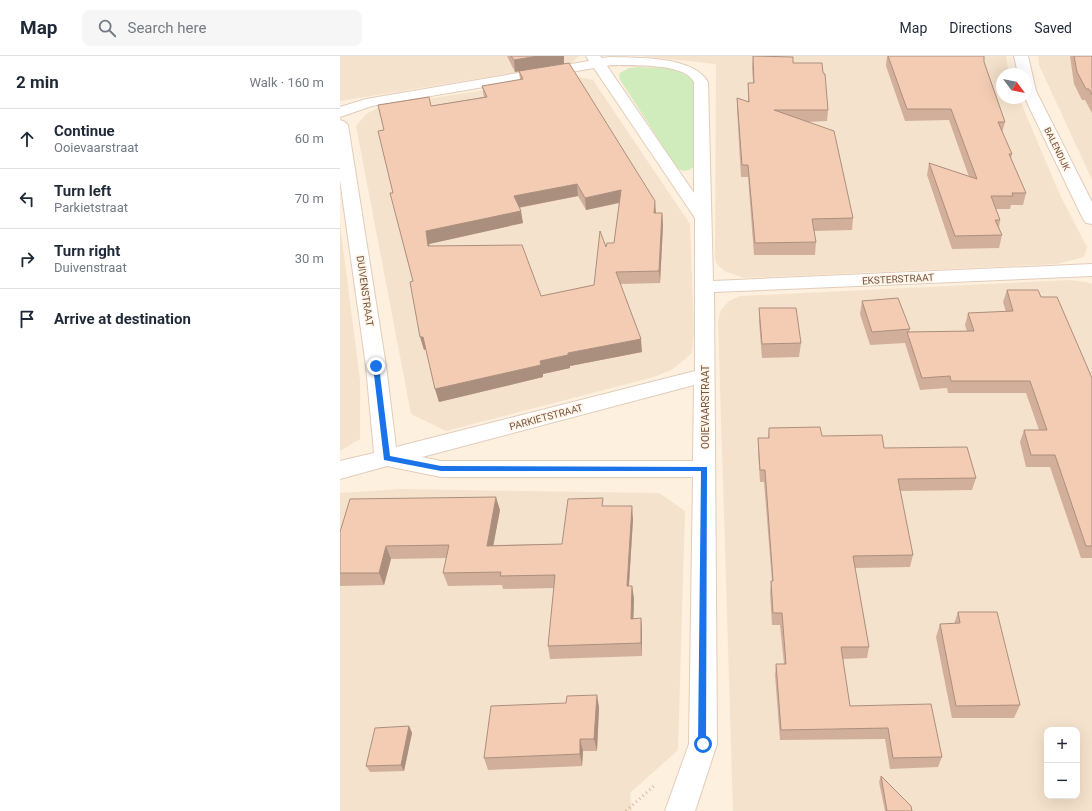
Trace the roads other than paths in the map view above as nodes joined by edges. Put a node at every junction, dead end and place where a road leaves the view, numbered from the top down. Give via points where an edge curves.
1 (1021, 56) edge
2 (595, 60) edge
3 (1024, 68) edge
4 (1032, 98) edge
5 (340, 114) edge
6 (340, 125) edge
7 (702, 216) junction
8 (1092, 219) edge
9 (1092, 270) edge
10 (704, 287) junction
11 (705, 375) junction
12 (386, 458) junction
13 (705, 468) junction
14 (340, 470) edge
15 (680, 811) edge

1 - 3 street, BALENDIJK
2 - 5 street via 371,102 352,107
2 - 7 street
2 - 7 street, OOIEVAARSTRAAT via 682,66 698,76 701,82
4 - 8 street, BALENDIJK
6 - 12 street, DUIVENSTRAAT via 376,366
7 - 10 street, OOIEVAARSTRAAT
9 - 10 street, EKSTERSTRAAT
10 - 11 street, OOIEVAARSTRAAT
11 - 12 street, PARKIETSTRAAT
11 - 13 street, OOIEVAARSTRAAT
12 - 13 street, PARKIETSTRAAT via 441,468
12 - 14 street, PARKIETSTRAAT
13 - 15 street, OOIEVAARSTRAAT via 703,744

